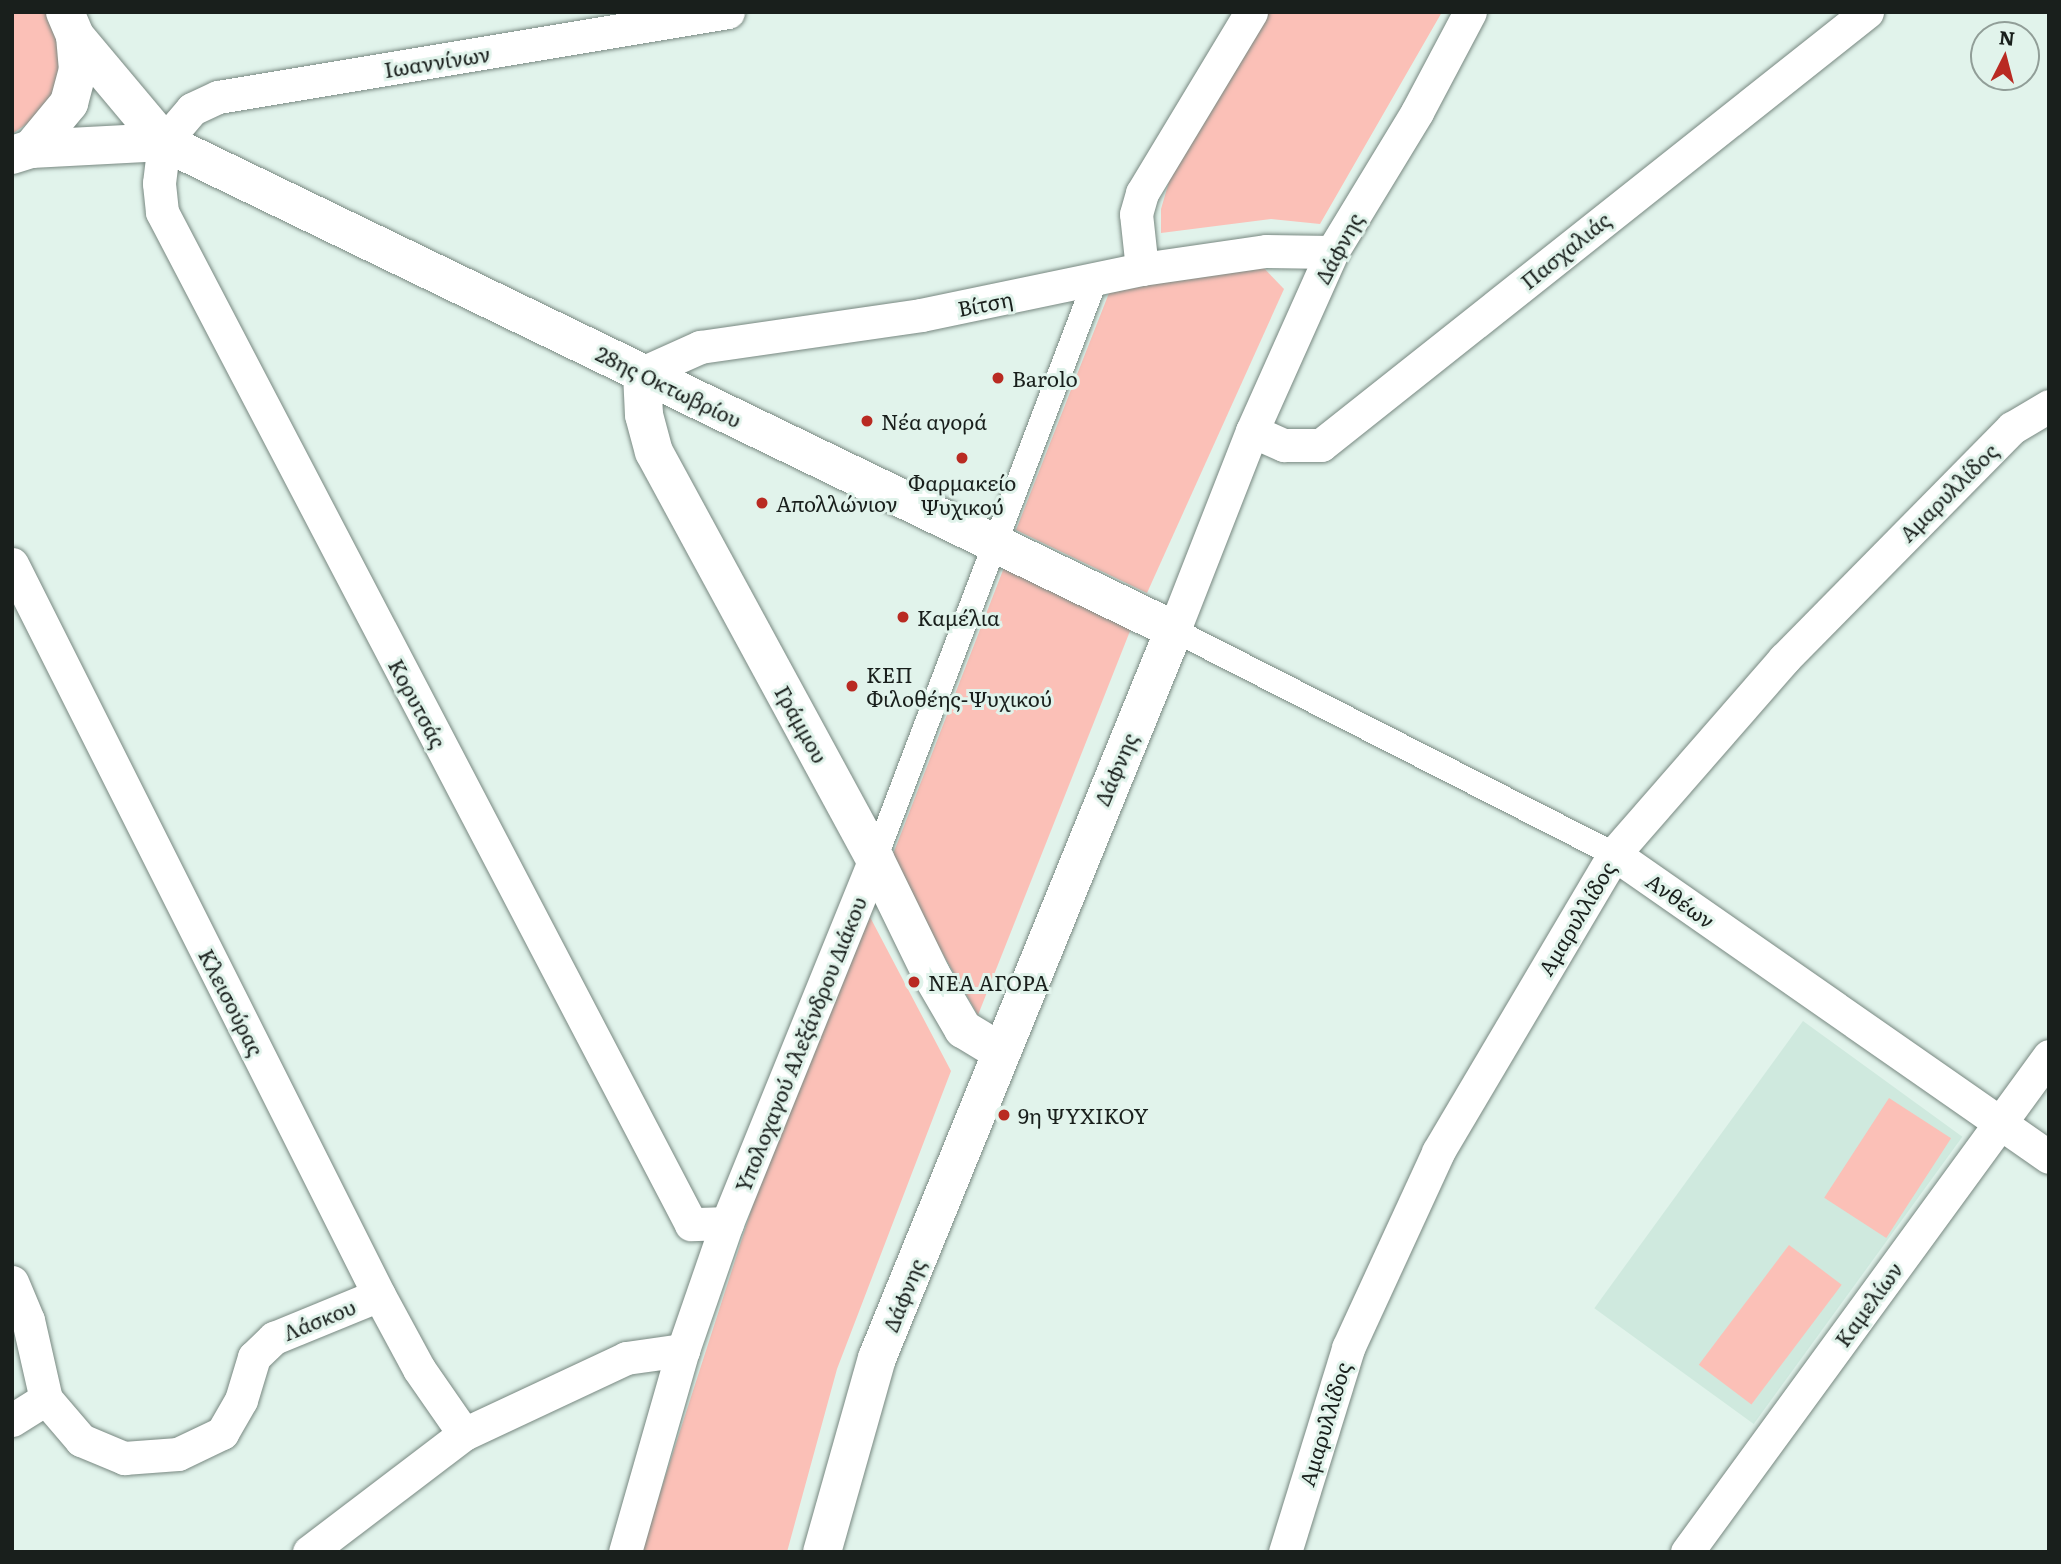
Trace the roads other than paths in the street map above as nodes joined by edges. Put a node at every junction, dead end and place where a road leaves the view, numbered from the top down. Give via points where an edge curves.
1 (728, 12) edge
2 (1251, 12) edge
3 (1470, 12) edge
4 (1867, 12) edge
5 (70, 24) edge
6 (164, 142) junction
7 (22, 152) edge
8 (1332, 252) junction
9 (1142, 269) junction
10 (1095, 281) junction
11 (642, 373) junction
12 (2049, 406) edge
13 (1252, 431) junction
14 (992, 543) junction
15 (12, 564) edge
16 (1174, 630) junction
17 (1614, 854) junction
18 (875, 859) junction
19 (1001, 1052) junction
20 (2049, 1056) edge
21 (2001, 1122) junction
22 (2049, 1157) edge
23 (727, 1223) junction
24 (12, 1282) edge
25 (379, 1295) junction
26 (683, 1350) junction
27 (46, 1399) junction
28 (12, 1419) edge
29 (464, 1434) junction
30 (309, 1552) edge
31 (625, 1552) edge
32 (822, 1552) edge
33 (1285, 1552) edge
34 (1687, 1552) edge

1 - 6 street, Ιωαννίνων via 218,97 192,109
2 - 9 street via 1142,193 1136,214
3 - 8 street, Δάφνης via 1417,112
4 - 13 street, Πασχαλιάς via 1321,445 1283,445
5 - 6 main road, 28ης Οκτωβρίου
5 - 7 main road, 28ης Οκτωβρίου via 78,70 69,103
6 - 7 main road, 28ης Οκτωβρίου
6 - 11 main road, 28ης Οκτωβρίου
6 - 23 street, Κορυτσάς via 162,212 691,1224
8 - 9 street, Βίτση via 1266,251
8 - 13 street, Δάφνης
9 - 10 street, Βίτση
10 - 11 street, Βίτση via 921,315 700,347
10 - 14 street, Υπολοχαγού Αλεξάνδρου Διάκου
11 - 14 main road, 28ης Οκτωβρίου
11 - 18 main road, Γράμμου via 644,415 654,452
12 - 17 street, Αμαρυλλίδος via 2012,428 1784,659
13 - 16 street, Δάφνης
14 - 16 main road, 28ης Οκτωβρίου
14 - 18 street, Υπολοχαγού Αλεξάνδρου Διάκου
15 - 25 street, Κλεισούρας
16 - 17 street, Ανθέων
16 - 19 main road, Δάφνης
17 - 21 street, Ανθέων
17 - 33 street, Αμαρυλλίδος via 1437,1152 1348,1348
18 - 19 main road, Γράμμου via 963,1029
18 - 23 street, Υπολοχαγού Αλεξάνδρου Διάκου
19 - 32 main road, Δάφνης via 877,1357
20 - 21 street, Καμελίων
21 - 22 street, Ανθέων
21 - 34 street, Καμελίων
23 - 26 street, Υπολοχαγού Αλεξάνδρου Διάκου
24 - 27 street via 28,1320
25 - 27 street, Λάσκου via 274,1338 254,1357 241,1400 222,1433 178,1454 124,1458 81,1440
25 - 29 street, Κλεισούρας via 419,1369
26 - 29 street via 626,1357
26 - 31 street, Υπολοχαγού Αλεξάνδρου Διάκου
27 - 28 street
29 - 30 street

